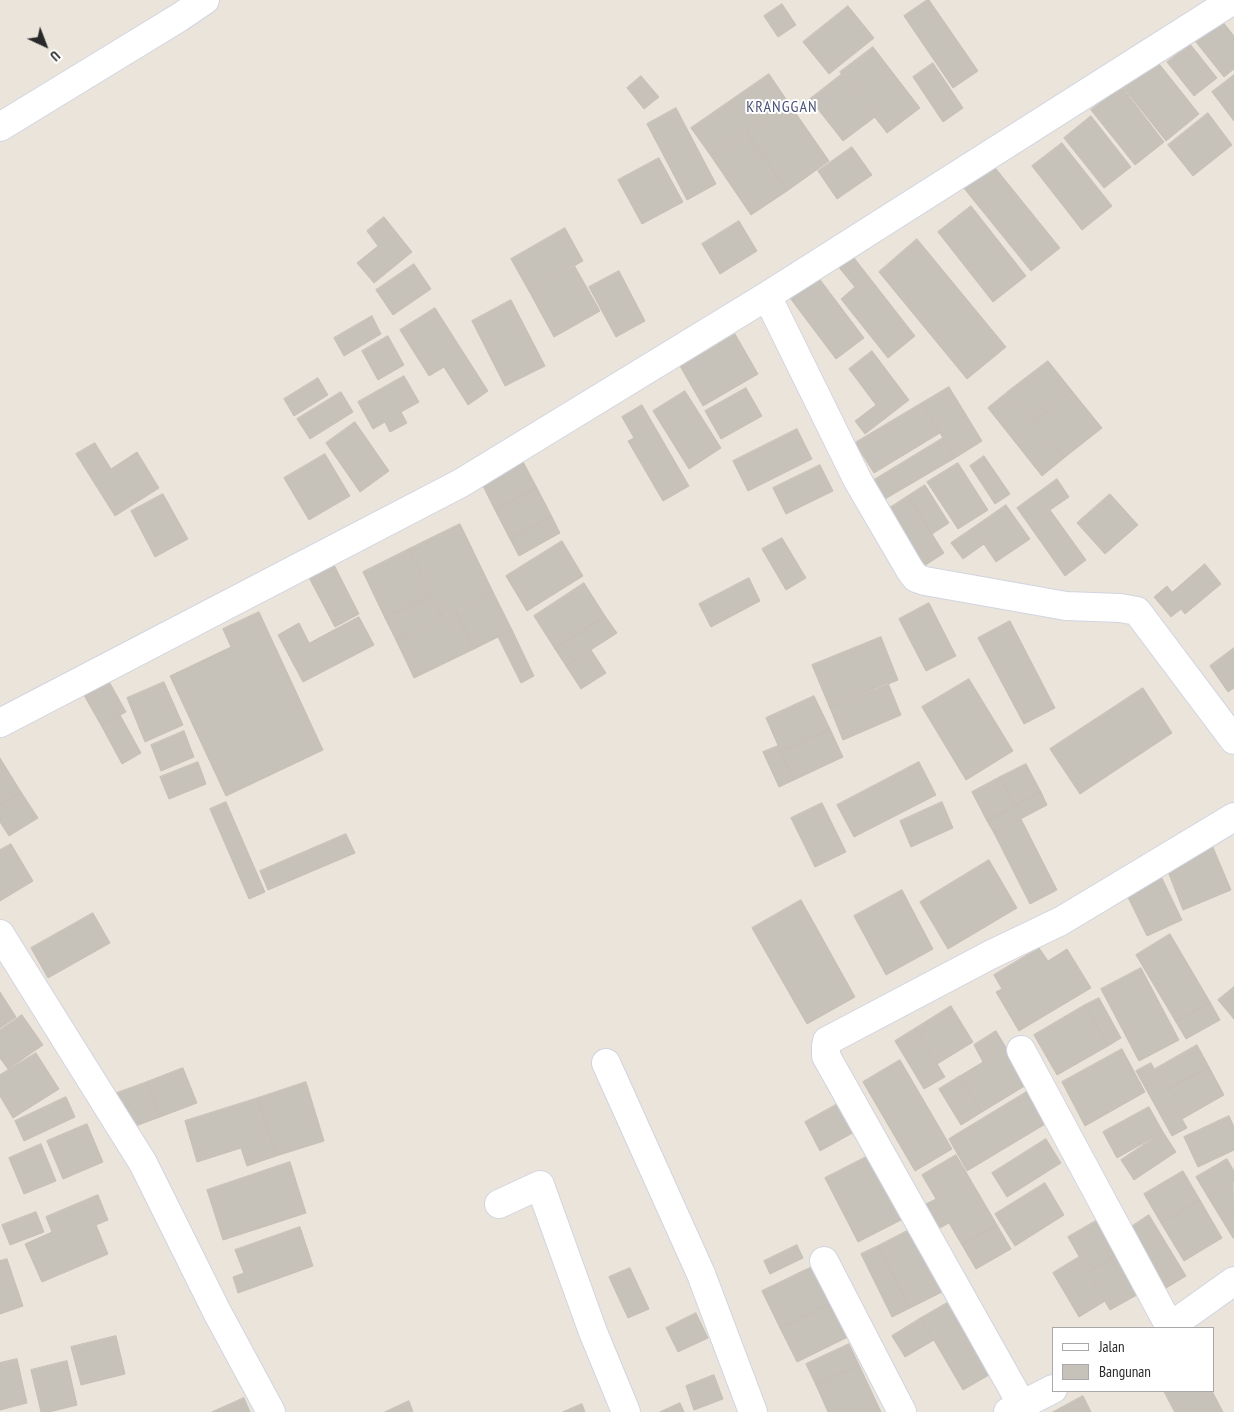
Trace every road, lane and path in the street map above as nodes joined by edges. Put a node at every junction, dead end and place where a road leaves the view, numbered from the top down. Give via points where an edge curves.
1 (205, 0) edge
2 (1234, 0) edge
3 (0, 127) edge
4 (767, 296) junction
5 (0, 723) edge
6 (1234, 740) edge
7 (1234, 817) edge
8 (0, 934) edge
9 (1020, 1050) dead end
10 (606, 1063) dead end
11 (499, 1204) dead end
12 (824, 1261) dead end
13 (1234, 1281) edge
14 (1168, 1327) edge
15 (1170, 1327) edge
16 (1052, 1390) edge
17 (1015, 1409) edge
18 (270, 1412) edge
19 (626, 1412) edge
20 (753, 1412) edge
21 (902, 1412) edge

1 - 3 street
2 - 4 street
4 - 5 street via 461,483
4 - 6 street via 858,481 916,578 1066,606 1120,608 1137,612
7 - 17 street via 1061,921 828,1041 826,1046 826,1056
8 - 18 street via 143,1163
9 - 14 street
10 - 20 street via 701,1274
11 - 19 street via 540,1185 593,1332
12 - 21 street
13 - 15 street
16 - 17 street

